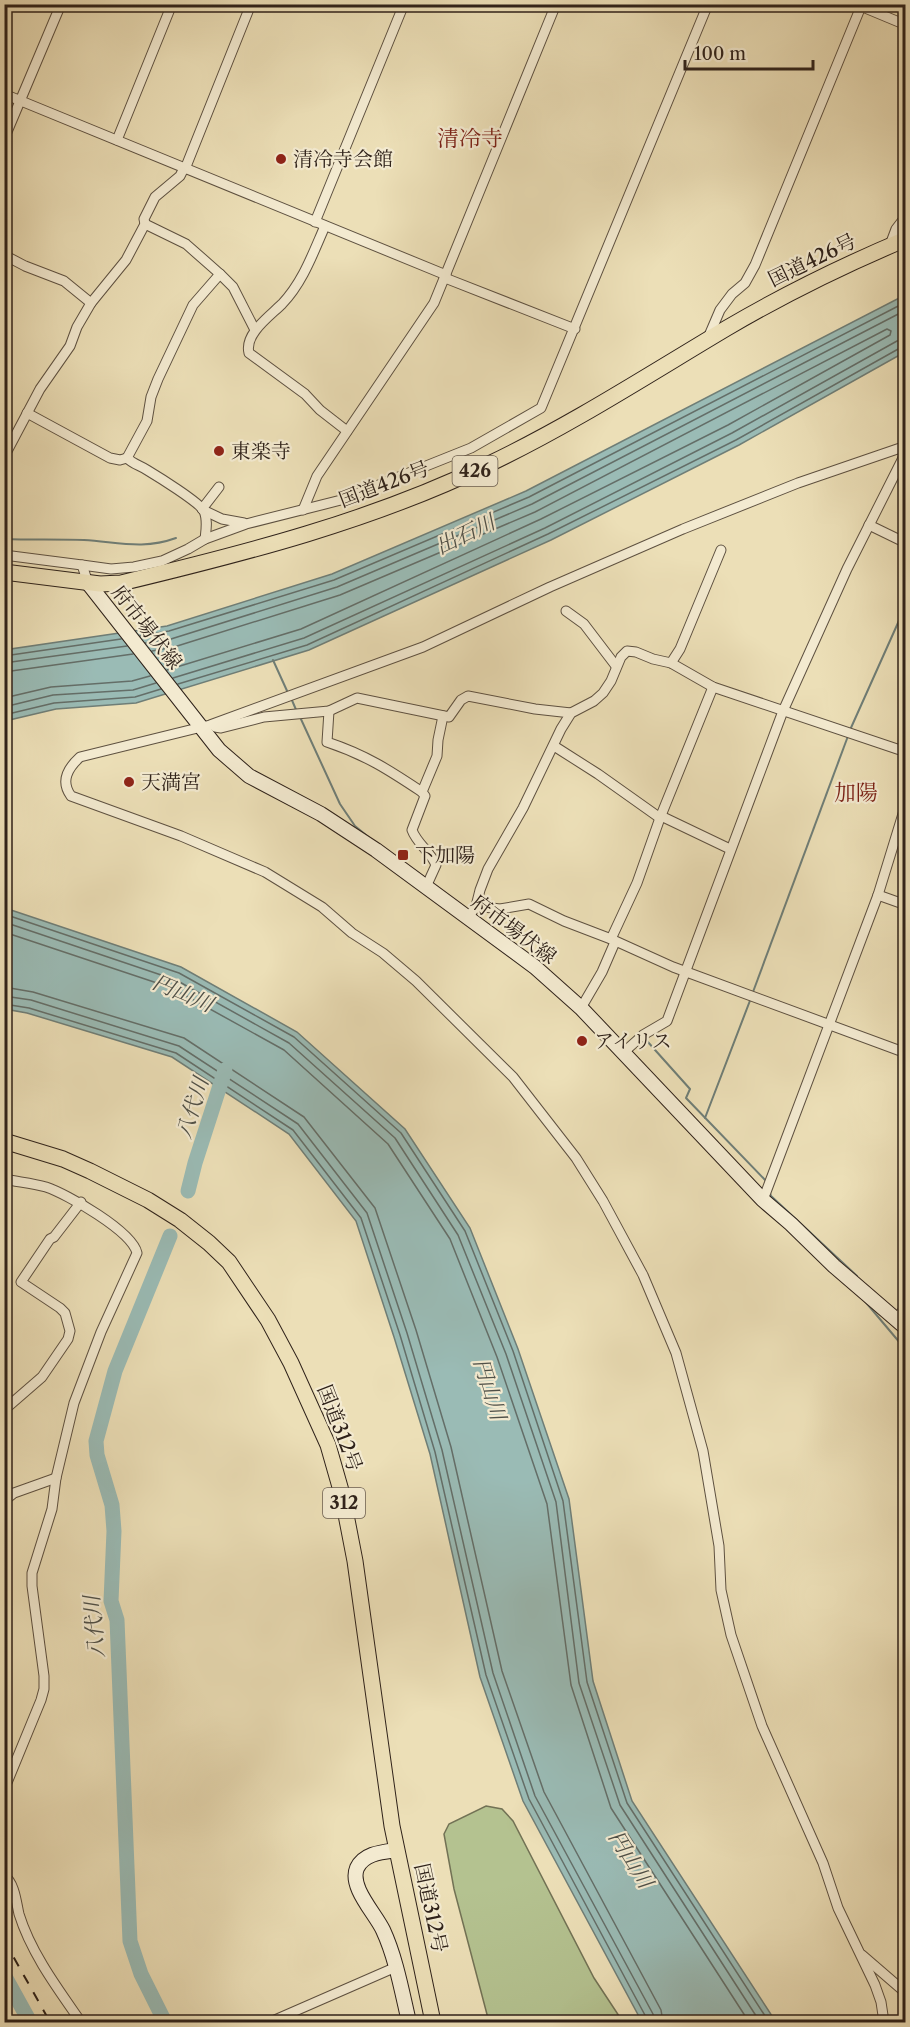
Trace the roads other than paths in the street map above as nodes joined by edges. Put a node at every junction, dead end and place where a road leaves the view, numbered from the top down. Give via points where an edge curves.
1 (62, 4) edge
2 (172, 4) edge
3 (251, 4) edge
4 (404, 4) edge
5 (555, 4) edge
6 (708, 4) edge
7 (860, 5) edge
8 (906, 24) edge
9 (4, 94) edge
10 (22, 101) junction
11 (4, 139) edge
12 (117, 140) junction
13 (184, 168) junction
14 (906, 216) edge
15 (315, 222) junction
16 (145, 224) junction
17 (325, 226) junction
18 (906, 239) edge
19 (890, 245) junction
20 (4, 255) edge
21 (220, 274) junction
22 (445, 276) junction
23 (91, 303) junction
24 (575, 329) junction
25 (255, 330) junction
26 (707, 340) junction
27 (27, 413) junction
28 (347, 431) junction
29 (906, 446) edge
30 (4, 457) edge
31 (906, 457) edge
32 (127, 458) junction
33 (219, 487) dead end
34 (202, 510) junction
35 (303, 510) junction
36 (246, 524) junction
37 (869, 525) junction
38 (205, 539) junction
39 (906, 543) edge
40 (721, 550) dead end
41 (4, 555) edge
42 (82, 565) junction
43 (4, 572) edge
44 (88, 583) junction
45 (566, 611) dead end
46 (671, 663) junction
47 (616, 666) junction
48 (713, 687) junction
49 (329, 711) junction
50 (783, 711) junction
51 (571, 713) junction
52 (443, 717) junction
53 (201, 724) junction
54 (554, 746) junction
55 (906, 752) edge
56 (423, 792) junction
57 (906, 804) edge
58 (660, 817) junction
59 (730, 849) junction
60 (426, 887) junction
61 (878, 895) junction
62 (906, 905) edge
63 (472, 912) junction
64 (613, 940) junction
65 (686, 971) junction
66 (581, 1008) junction
67 (830, 1024) junction
68 (624, 1052) junction
69 (906, 1053) edge
70 (4, 1141) edge
71 (4, 1179) edge
72 (763, 1200) junction
73 (81, 1202) junction
74 (906, 1303) edge
75 (902, 1324) edge
76 (4, 1410) edge
77 (56, 1478) junction
78 (4, 1501) edge
79 (4, 1790) edge
80 (397, 1850) junction
81 (4, 1875) edge
82 (861, 1954) junction
83 (396, 1967) junction
84 (906, 1993) edge
85 (81, 2022) edge
86 (270, 2022) edge
87 (409, 2022) edge
88 (433, 2022) edge
89 (884, 2022) edge

1 - 10 street
2 - 12 street
3 - 13 street
4 - 15 street
5 - 22 street
6 - 24 street
7 - 8 street
7 - 26 street via 755,265 745,283 720,310
9 - 10 street
10 - 11 street
10 - 12 street
12 - 13 street
13 - 15 street
13 - 16 street via 155,197
14 - 19 street
15 - 17 street
16 - 21 street via 186,244
16 - 23 street via 126,260
17 - 22 street
17 - 25 street via 300,282
18 - 19 highway, 国道426号 / 426
19 - 26 highway, 国道426号 / 426 via 829,272
20 - 23 street via 64,281
21 - 25 street via 234,287
21 - 32 street via 193,305 158,379 147,421
22 - 24 street
22 - 28 street via 434,303
23 - 27 street via 70,346
24 - 35 street via 541,408 471,448 358,494
25 - 28 street via 249,353
26 - 44 highway, 国道426号 / 426 via 516,451 375,512 210,562 121,583
27 - 30 street
27 - 32 street via 110,458
28 - 35 street via 317,476
29 - 53 street via 682,529 423,647
31 - 37 street
32 - 34 street
33 - 34 street
34 - 36 street
34 - 38 street via 207,524
35 - 36 street
36 - 38 street
37 - 39 street
37 - 50 street
38 - 42 street via 162,561 134,567
40 - 46 street
41 - 42 street
42 - 44 street
43 - 44 highway, 国道426号 / 426
44 - 53 main road, 府市場伏線
45 - 47 street via 584,624
46 - 47 street via 627,651
46 - 48 street
47 - 51 street via 603,693
48 - 50 street
48 - 58 street
49 - 52 street via 357,698
49 - 53 street via 264,717 221,728
49 - 56 street via 327,742 373,760
50 - 55 street
50 - 59 street
51 - 52 street via 468,696 449,717
51 - 54 street
52 - 56 street via 437,756
53 - 60 main road, 府市場伏線 via 219,750 249,776 321,814
53 - 82 street via 80,757 69,766 66,790 71,796 266,872 322,907 416,981 513,1077 576,1158 643,1275 676,1353 703,1451 719,1546 721,1590 731,1635 762,1726
54 - 58 street
54 - 63 street via 488,869
56 - 60 street via 425,796 412,830 436,865
57 - 61 street
58 - 59 street
58 - 64 street
59 - 65 street
60 - 63 main road, 府市場伏線
61 - 62 street
61 - 67 street
63 - 64 street via 529,904
63 - 66 main road, 府市場伏線
64 - 65 street
64 - 66 street via 602,972
65 - 67 street
65 - 68 street via 667,1021
66 - 68 main road, 府市場伏線
67 - 69 street
67 - 72 street
68 - 72 main road, 府市場伏線
70 - 80 highway, 国道312号 / 312 via 90,1171 180,1220 229,1262 268,1320 328,1445 342,1494 356,1561
71 - 73 street via 45,1187
72 - 75 main road, 府市場伏線
73 - 76 street via 21,1282 60,1308 68,1323 68,1339 42,1377
73 - 77 street via 128,1239 137,1254 101,1332 75,1403
74 - 75 street
77 - 78 street via 14,1493
77 - 79 street via 52,1509 32,1573 44,1689
80 - 83 main road via 364,1859 355,1880 383,1929
80 - 88 highway, 国道312号 / 312
81 - 85 street via 9,1879 34,1948
82 - 84 street
82 - 89 street via 881,2002
83 - 86 street
83 - 87 main road

